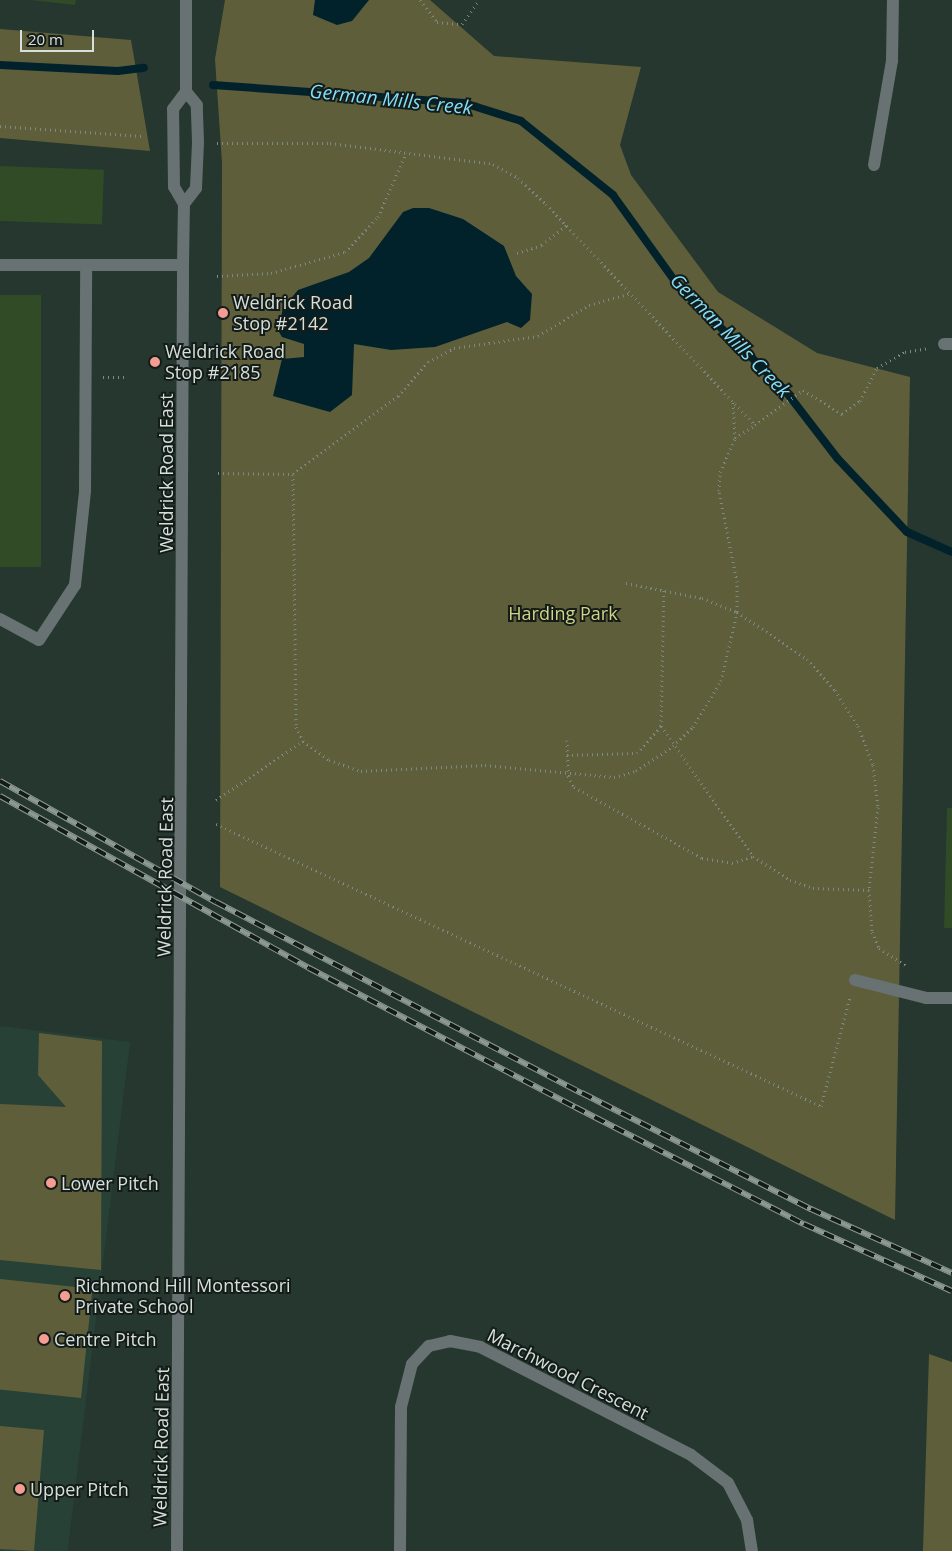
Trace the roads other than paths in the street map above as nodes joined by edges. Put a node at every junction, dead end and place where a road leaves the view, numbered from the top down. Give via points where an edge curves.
1 (186, 0) edge
2 (893, 0) edge
3 (186, 92) junction
4 (874, 165) dead end
5 (184, 204) junction
6 (0, 265) edge
7 (86, 265) junction
8 (183, 265) junction
9 (0, 619) edge
10 (855, 980) road end
11 (952, 998) edge
12 (177, 1551) edge
13 (400, 1551) edge
14 (752, 1551) edge

1 - 3 street, Weldrick Road East
2 - 4 street via 892,61
3 - 5 street, Weldrick Road East via 173,109 174,187
3 - 5 street, Weldrick Road East via 197,104 198,142 196,188
5 - 8 street, Weldrick Road East
6 - 7 street
7 - 8 street
7 - 9 street via 85,491 75,585 39,640
8 - 12 street, Weldrick Road East
10 - 11 street via 926,998
13 - 14 street, Marchwood Crescent via 401,1407 412,1364 429,1346 450,1341 480,1347 691,1455 728,1483 747,1520

